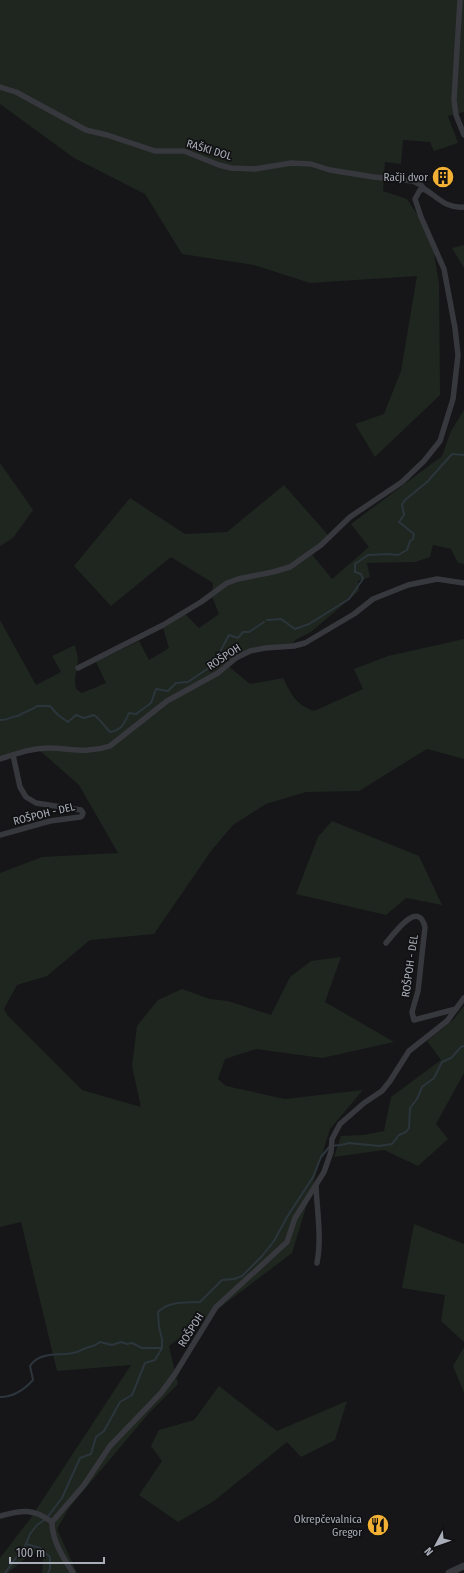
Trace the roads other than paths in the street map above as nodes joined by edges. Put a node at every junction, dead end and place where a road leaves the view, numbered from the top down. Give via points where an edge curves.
1 (460, 0) edge
2 (0, 87) edge
3 (464, 135) edge
4 (424, 189) junction
5 (464, 207) edge
6 (464, 583) edge
7 (78, 668) dead end
8 (13, 755) junction
9 (0, 759) edge
10 (0, 835) edge
11 (386, 943) dead end
12 (464, 998) edge
13 (456, 1009) junction
14 (316, 1185) junction
15 (317, 1263) dead end
16 (0, 1516) edge
17 (50, 1520) junction
18 (464, 1566) edge
19 (73, 1573) edge
20 (449, 1573) edge

1 - 3 street via 454,100 456,115
2 - 4 street, RAŠKI DOL via 16,92 86,130 155,151 184,151 231,168 255,169 291,163 311,164 330,170 413,181
4 - 5 street, RAŠKI DOL via 444,204
4 - 7 street via 420,190 416,199 421,217 444,269 458,355 453,398 440,441 402,482 350,518 321,545 290,567 227,583 163,625
6 - 8 street, ROŠPOH via 437,579 408,585 373,599 354,614 305,642 294,646 250,651 236,658 218,673 167,701 110,746 84,751 33,749
8 - 9 street, ROŠPOH
8 - 10 street, ROŠPOH - DEL via 20,787 26,798 36,803 81,810 83,813 80,817 50,821
11 - 13 street, ROŠPOH - DEL via 405,920 412,916 422,920 425,927 418,991 412,1012 414,1020
12 - 13 street
13 - 14 street, ROŠPOH via 447,1022 409,1051 382,1091 340,1124 332,1139 331,1152 324,1172
14 - 15 street via 320,1233
14 - 17 street, ROŠPOH via 295,1218 287,1242 216,1307 175,1374 110,1446 84,1485
16 - 17 street via 34,1511
17 - 19 street via 58,1547
18 - 20 street

